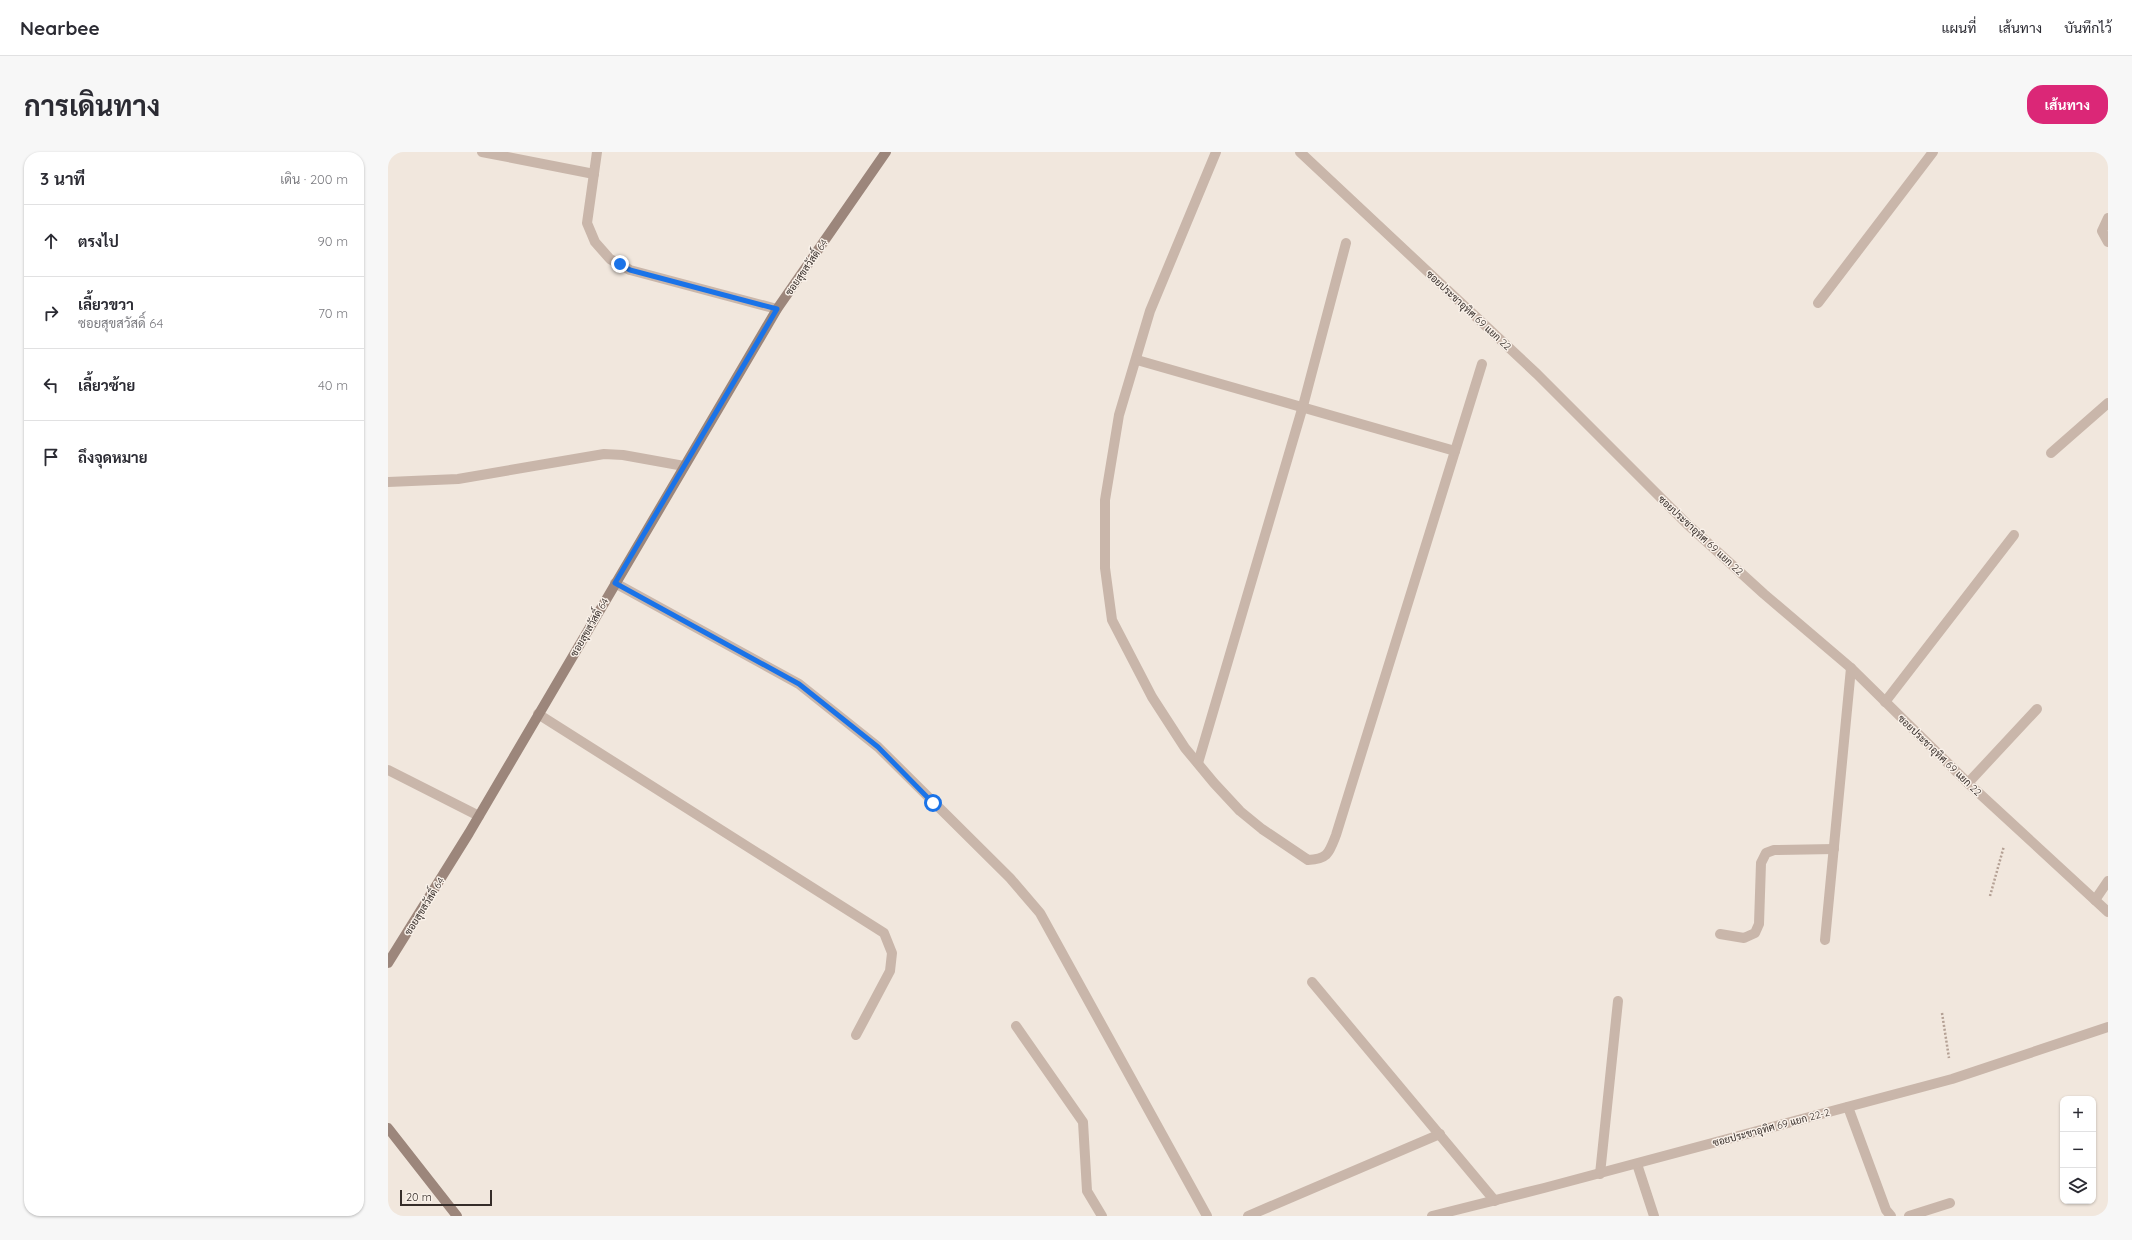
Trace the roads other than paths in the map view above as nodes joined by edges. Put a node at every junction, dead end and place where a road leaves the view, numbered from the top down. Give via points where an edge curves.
1 (482, 152) edge
2 (597, 152) edge
3 (886, 152) edge
4 (1216, 152) edge
5 (1300, 152) edge
6 (1933, 152) edge
7 (594, 174) junction
8 (2108, 218) edge
9 (2108, 242) edge
10 (1346, 243) dead end
11 (1818, 303) dead end
12 (777, 309) junction
13 (1136, 360) junction
14 (1482, 364) dead end
15 (2108, 403) edge
16 (1303, 406) junction
17 (1455, 450) junction
18 (2051, 453) dead end
19 (684, 466) junction
20 (388, 482) edge
21 (2014, 534) dead end
22 (615, 583) junction
23 (1851, 668) junction
24 (1885, 702) junction
25 (2037, 708) dead end
26 (538, 714) junction
27 (1198, 763) junction
28 (388, 770) edge
29 (1968, 783) junction
30 (479, 816) junction
31 (1834, 849) junction
32 (2108, 881) edge
33 (2095, 900) junction
34 (2108, 912) edge
35 (1720, 934) dead end
36 (1825, 940) dead end
37 (388, 964) edge
38 (1312, 982) dead end
39 (1618, 1002) dead end
40 (1016, 1026) dead end
41 (2108, 1028) edge
42 (856, 1035) dead end
43 (1848, 1107) junction
44 (388, 1128) edge
45 (1440, 1134) junction
46 (1637, 1164) junction
47 (1600, 1174) junction
48 (1495, 1201) junction
49 (1950, 1203) dead end
50 (456, 1216) edge
51 (1102, 1216) edge
52 (1207, 1216) edge
53 (1248, 1216) edge
54 (1432, 1216) edge
55 (1654, 1216) edge
56 (1891, 1216) edge
57 (1909, 1216) edge

1 - 7 street
2 - 7 street
3 - 12 street, ซอยสุขสวัสดิ์ 64
4 - 13 street via 1150,311
5 - 23 street, ซอยประชาอุทิศ 69 แยก 22 via 1537,374 1687,524
6 - 11 street
7 - 12 street via 587,223 595,242 610,259 630,270
8 - 9 street via 2102,230
10 - 16 street
12 - 19 street, ซอยสุขสวัสดิ์ 64
13 - 16 street
13 - 27 street via 1119,415 1105,500 1105,568 1112,620 1152,697
14 - 17 street
15 - 18 street
16 - 17 street
16 - 27 street
17 - 27 street via 1329,853 1315,860 1302,858 1240,811
19 - 20 street via 604,454 458,479
19 - 22 street, ซอยสุขสวัสดิ์ 64
21 - 24 street
22 - 26 street, ซอยสุขสวัสดิ์ 64
22 - 52 street via 799,684 878,747 1010,878 1040,913
23 - 24 street, ซอยประชาอุทิศ 69 แยก 22
23 - 31 street
24 - 29 street, ซอยประชาอุทิศ 69 แยก 22
25 - 29 street
26 - 30 street, ซอยสุขสวัสดิ์ 64
26 - 42 street via 884,933 892,953 890,971
28 - 30 street
29 - 33 street, ซอยประชาอุทิศ 69 แยก 22
30 - 37 street, ซอยสุขสวัสดิ์ 64
31 - 35 street via 1774,850 1766,853 1761,863 1759,924 1754,933 1744,938
31 - 36 street
32 - 33 street
33 - 34 street, ซอยประชาอุทิศ 69 แยก 22
38 - 45 street
39 - 47 street
40 - 51 street via 1084,1122 1087,1191
41 - 43 street, ซอยประชาอุทิศ 69 แยก 22-2 via 1952,1079
43 - 46 street, ซอยประชาอุทิศ 69 แยก 22-2
43 - 56 street via 1886,1210
44 - 50 street
45 - 48 street
45 - 53 street
46 - 47 street, ซอยประชาอุทิศ 69 แยก 22-2
46 - 55 street
47 - 48 street, ซอยประชาอุทิศ 69 แยก 22-2
48 - 54 street, ซอยประชาอุทิศ 69 แยก 22-2
49 - 57 street

